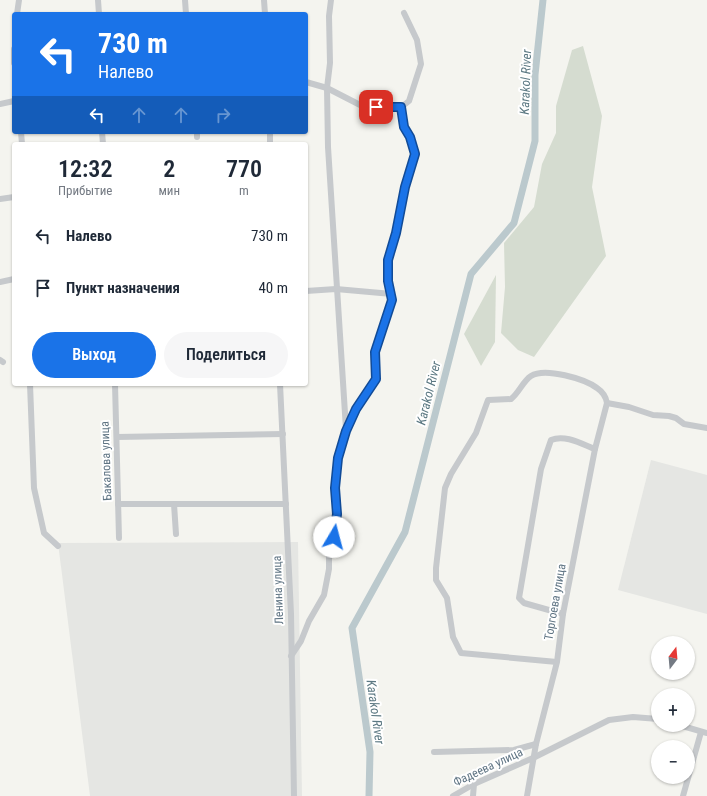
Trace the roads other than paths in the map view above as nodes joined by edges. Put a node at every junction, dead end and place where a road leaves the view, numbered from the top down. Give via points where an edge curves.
1 (19, 0) edge
2 (98, 0) edge
3 (185, 0) edge
4 (264, 0) edge
5 (331, 0) edge
6 (17, 12) edge
7 (99, 12) edge
8 (186, 12) edge
9 (265, 12) edge
10 (404, 13) dead end
11 (308, 83) edge
12 (327, 88) junction
13 (12, 101) edge
14 (0, 104) edge
15 (401, 107) junction
16 (12, 197) edge
17 (0, 199) edge
18 (12, 280) edge
19 (0, 282) edge
20 (336, 290) junction
21 (308, 291) edge
22 (392, 294) junction
23 (30, 386) edge
24 (115, 386) edge
25 (280, 386) edge
26 (607, 403) junction
27 (707, 428) edge
28 (346, 431) junction
29 (283, 434) junction
30 (117, 437) junction
31 (595, 449) junction
32 (118, 504) junction
33 (174, 504) junction
34 (286, 504) junction
35 (176, 534) dead end
36 (119, 538) dead end
37 (58, 546) dead end
38 (563, 614) junction
39 (291, 656) junction
40 (557, 662) junction
41 (651, 718) edge
42 (704, 733) edge
43 (536, 744) junction
44 (434, 752) dead end
45 (533, 758) junction
46 (474, 784) junction
47 (294, 796) edge
48 (453, 796) edge
49 (473, 796) edge
50 (527, 796) edge
51 (683, 796) edge

1 - 6 street
2 - 7 street
3 - 8 street
4 - 9 street
5 - 12 street
10 - 15 street via 417,40 422,64 409,101
11 - 12 street
12 - 15 street via 364,106 399,109
12 - 20 street
13 - 14 street
15 - 22 street via 404,127 415,154 388,260 388,281
16 - 17 street
18 - 19 street
20 - 21 street
20 - 22 street
20 - 28 street
22 - 28 street via 390,309 375,352 376,379 356,409
23 - 37 street via 35,494 44,533
24 - 30 street, Бакалова улица
25 - 29 street, Ленина улица
26 - 27 street via 653,415 669,416 684,424
26 - 31 street, Торгоева улица
26 - 40 street via 606,396 587,382 566,375 531,376 511,399 488,400 476,433 445,488 436,580 447,598 454,637 461,653
28 - 39 street via 336,472 335,529 324,595
29 - 30 street
29 - 34 street, Ленина улица
30 - 32 street, Бакалова улица
31 - 38 street, Торгоева улица
31 - 38 street via 567,439 555,438 550,440 541,469 519,598 524,603
32 - 33 street
32 - 36 street, Бакалова улица
33 - 34 street
33 - 35 street
34 - 39 street, Ленина улица
38 - 40 street, Торгоева улица
39 - 47 street, Ленина улица
40 - 43 street, Торгоева улица
41 - 45 street, Фадеева улица via 633,717 610,720
42 - 51 street
43 - 44 street via 514,750
43 - 45 street, Торгоева улица
45 - 46 street, Фадеева улица
45 - 50 street, Торгоева улица
46 - 48 street, Фадеева улица
46 - 49 street

